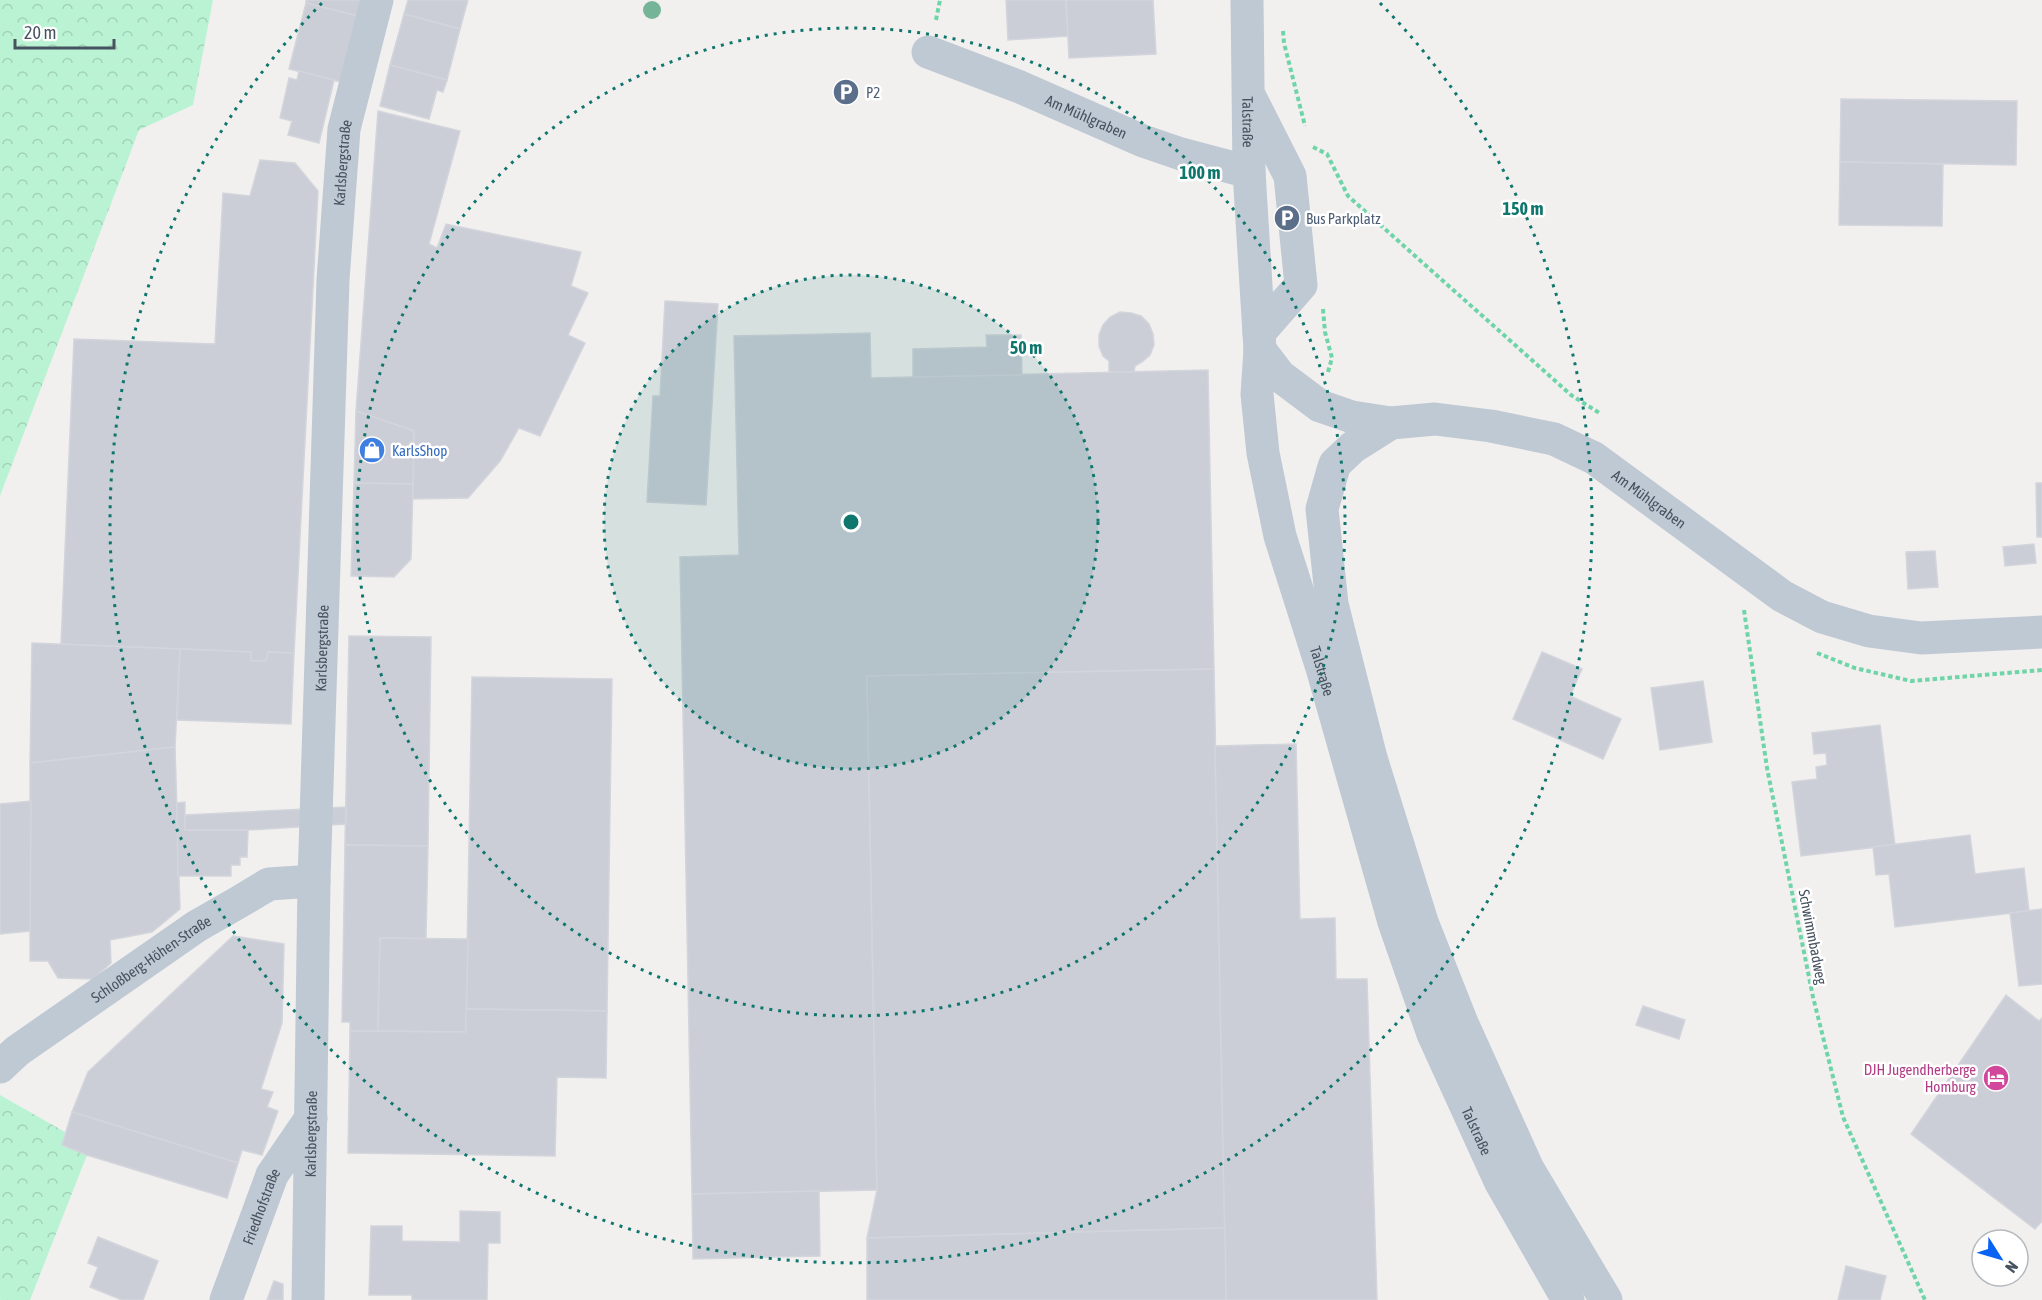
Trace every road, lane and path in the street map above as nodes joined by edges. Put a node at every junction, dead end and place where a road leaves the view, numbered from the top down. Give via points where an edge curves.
1 (377, 0) edge
2 (1247, 0) edge
3 (1283, 21) dead end
4 (928, 52) dead end
5 (1290, 64) dead end
6 (1249, 94) junction
7 (1310, 146) dead end
8 (1249, 172) junction
9 (1260, 341) junction
10 (1601, 414) dead end
11 (1391, 423) junction
12 (1737, 562) junction
13 (2042, 632) edge
14 (314, 881) junction
15 (0, 1067) edge
16 (311, 1118) junction
17 (226, 1300) edge
18 (308, 1300) edge
19 (1568, 1300) edge
20 (1606, 1300) edge
21 (1926, 1300) edge

1 - 14 street, Karlsbergstraße via 344,129 333,280
2 - 6 street, Talstraße
3 - 5 path
4 - 8 street, Am Mühlgraben via 1143,141
6 - 8 street, Talstraße
6 - 9 street via 1290,176 1301,285
7 - 10 path via 1327,154 1348,195 1550,377
8 - 9 street, Talstraße
9 - 11 street, Am Mühlgraben via 1280,376 1320,406 1352,417
9 - 19 street, Talstraße via 1257,394 1263,453 1280,537 1322,668 1394,922 1433,1034 1500,1181
11 - 12 street, Am Mühlgraben via 1435,419 1554,440 1594,458
11 - 20 street, Talstraße via 1353,447 1335,464 1322,509 1332,604 1371,758 1422,922 1462,1023 1528,1169
12 - 13 street, Am Mühlgraben via 1782,596 1822,617 1869,631 1921,638
12 - 21 path, Schwimmbadweg via 1767,768 1813,997 1848,1128
14 - 15 street, Schloßberg-Höhen-Straße via 269,884 238,902 169,946
14 - 16 street, Karlsbergstraße
16 - 17 street, Friedhofstraße via 272,1175
16 - 18 street, Karlsbergstraße

